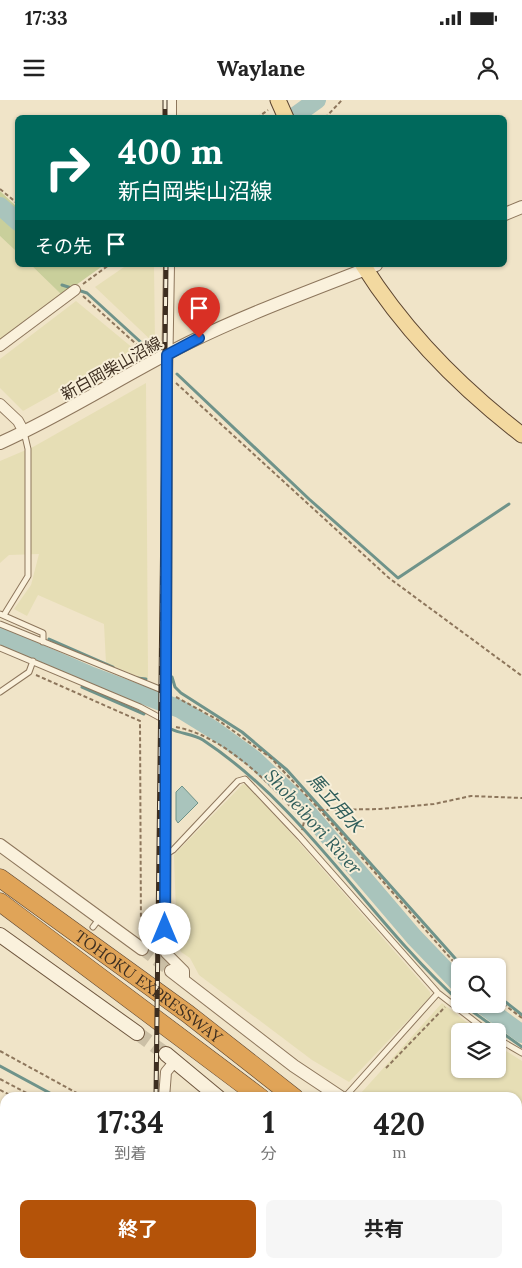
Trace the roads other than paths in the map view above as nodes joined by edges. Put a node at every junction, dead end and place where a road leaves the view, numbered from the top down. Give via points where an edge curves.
1 (171, 100) edge
2 (171, 115) edge
3 (522, 208) edge
4 (507, 213) edge
5 (169, 267) edge
6 (367, 267) edge
7 (370, 267) edge
8 (75, 290) road end
9 (0, 346) edge
10 (167, 355) junction
11 (0, 404) edge
12 (24, 432) junction
13 (522, 435) edge
14 (0, 443) edge
15 (2, 614) edge
16 (0, 624) edge
17 (43, 642) junction
18 (0, 648) edge
19 (33, 661) junction
20 (0, 692) edge
21 (167, 695) junction
22 (167, 719) junction
23 (0, 845) edge
24 (165, 855) junction
25 (0, 878) edge
26 (0, 902) edge
27 (0, 935) edge
28 (137, 945) tunnel mouth
29 (171, 971) tunnel mouth
30 (184, 980) junction
31 (438, 992) junction
32 (477, 1023) edge
33 (136, 1033) tunnel mouth
34 (506, 1044) edge
35 (522, 1053) edge
36 (170, 1058) joint
37 (164, 1092) edge
38 (212, 1092) edge
39 (253, 1092) edge
40 (287, 1092) edge
41 (334, 1092) edge
42 (348, 1092) edge

1 - 2 street
3 - 4 street
5 - 10 street
6 - 10 street, 新白岡柴山沼線 via 258,311
7 - 13 main road via 438,359 484,404
8 - 9 street
10 - 12 street, 新白岡柴山沼線
10 - 21 street
11 - 12 street via 18,421
12 - 14 street, 新白岡柴山沼線
12 - 15 lane via 28,449 28,576
15 - 17 lane via 43,633
16 - 17 lane
17 - 21 lane
18 - 19 lane
19 - 20 lane via 29,672
19 - 22 lane
21 - 22 street
22 - 24 street
23 - 28 street via 96,922
24 - 30 street via 165,948 184,971
24 - 31 lane via 242,779 300,837
25 - 40 highway, TOHOKU EXPRESSWAY via 149,985
26 - 39 highway, TOHOKU EXPRESSWAY
27 - 33 main road via 58,973
29 - 30 street
30 - 41 street via 294,1066
31 - 32 lane
31 - 42 lane
34 - 35 lane
36 - 37 street
36 - 38 main road

